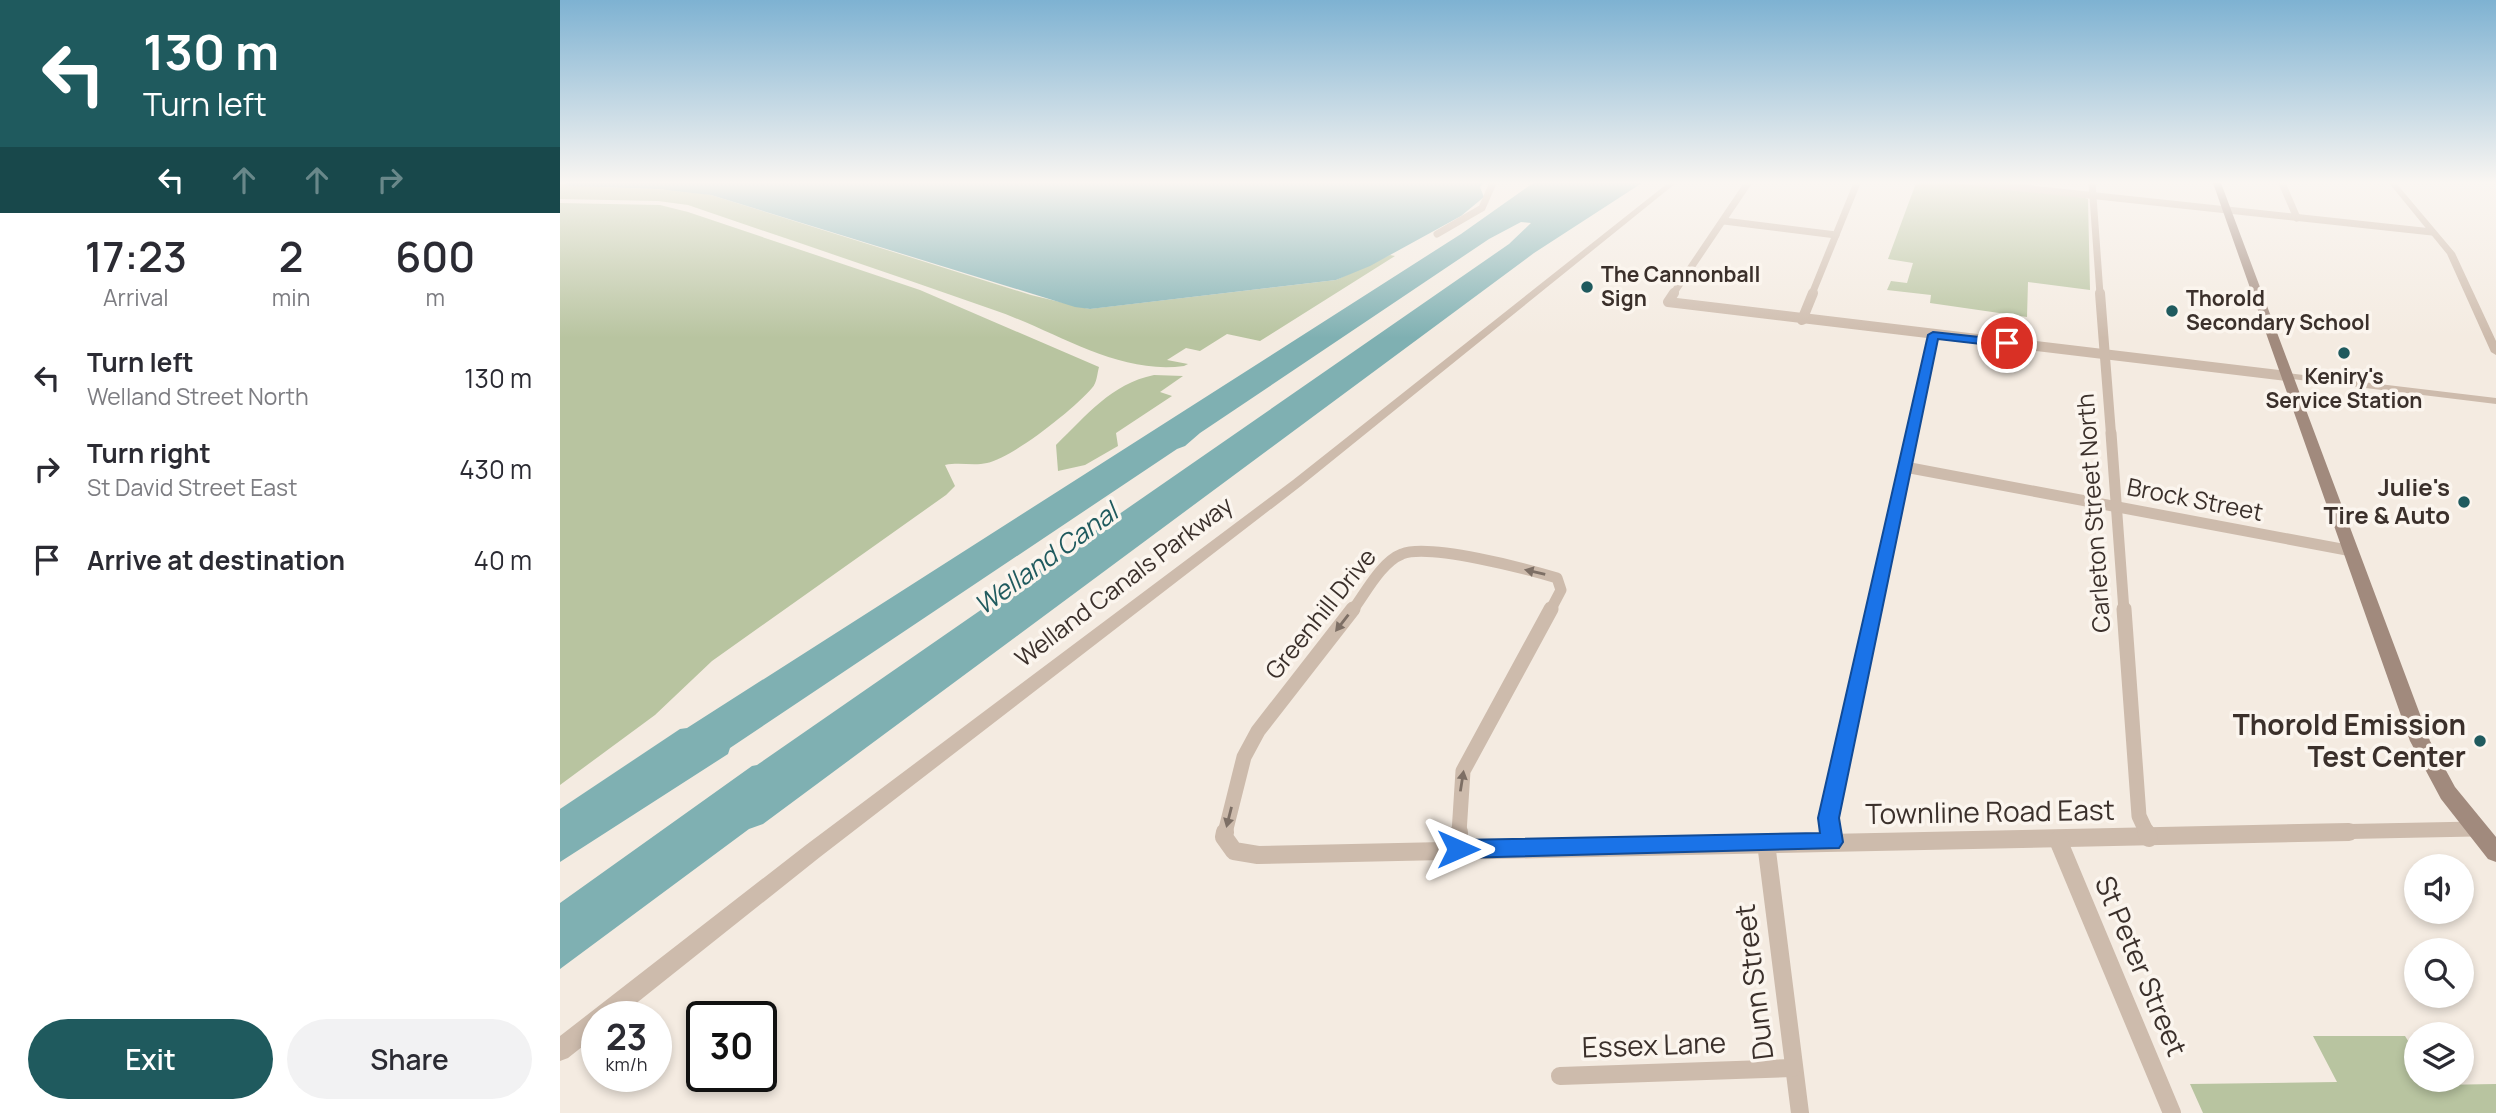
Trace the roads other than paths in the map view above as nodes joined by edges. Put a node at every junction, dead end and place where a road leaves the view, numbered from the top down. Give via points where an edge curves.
1 (1607, 235) edge
2 (1714, 235) edge
3 (1836, 235) edge
4 (2096, 235) edge
5 (2236, 235) edge
6 (2435, 235) edge
7 (1802, 320) junction
8 (1933, 335) junction
9 (2496, 352) edge
10 (2105, 354) junction
11 (2287, 376) junction
12 (2496, 401) edge
13 (1905, 467) junction
14 (2116, 506) junction
15 (2352, 551) junction
16 (2486, 829) edge
17 (2149, 838) junction
18 (2058, 840) junction
19 (1832, 842) junction
20 (1766, 843) junction
21 (1458, 849) junction
22 (1234, 851) joint
23 (2496, 853) edge
24 (623, 1001) edge
25 (581, 1034) edge
26 (560, 1050) edge
27 (1792, 1068) junction
28 (1560, 1076) dead end
29 (1800, 1113) edge
30 (2172, 1113) edge

1 - 24 street, Welland Canals Parkway via 1297,483
2 - 7 street via 1668,302
3 - 7 street
4 - 10 street, Carleton Street North
5 - 11 main road
6 - 9 street via 2451,253
7 - 8 street
8 - 10 street
8 - 13 street
10 - 11 street
10 - 14 street, Carleton Street North
11 - 12 street
11 - 15 main road
13 - 14 street, Brock Street
13 - 19 street via 1828,818
14 - 15 street, Brock Street
14 - 17 street, Carleton Street North via 2139,816
15 - 16 main road via 2420,741 2448,793
16 - 17 street, Townline Road East
16 - 23 main road
17 - 18 street, Townline Road East
18 - 19 street, Townline Road East
18 - 30 street, St Peter Street
19 - 20 street, Townline Road East
20 - 21 street, Townline Road East
20 - 27 street, Dunn Street
21 - 22 street, Townline Road East via 1258,855
21 -> 22 street, Greenhill Drive via 1463,771 1561,590 1557,578 1537,571 1416,551 1402,554 1386,567 1258,731 1244,757 1224,837
25 - 26 street
27 - 28 street, Essex Lane
27 - 29 street, Dunn Street

